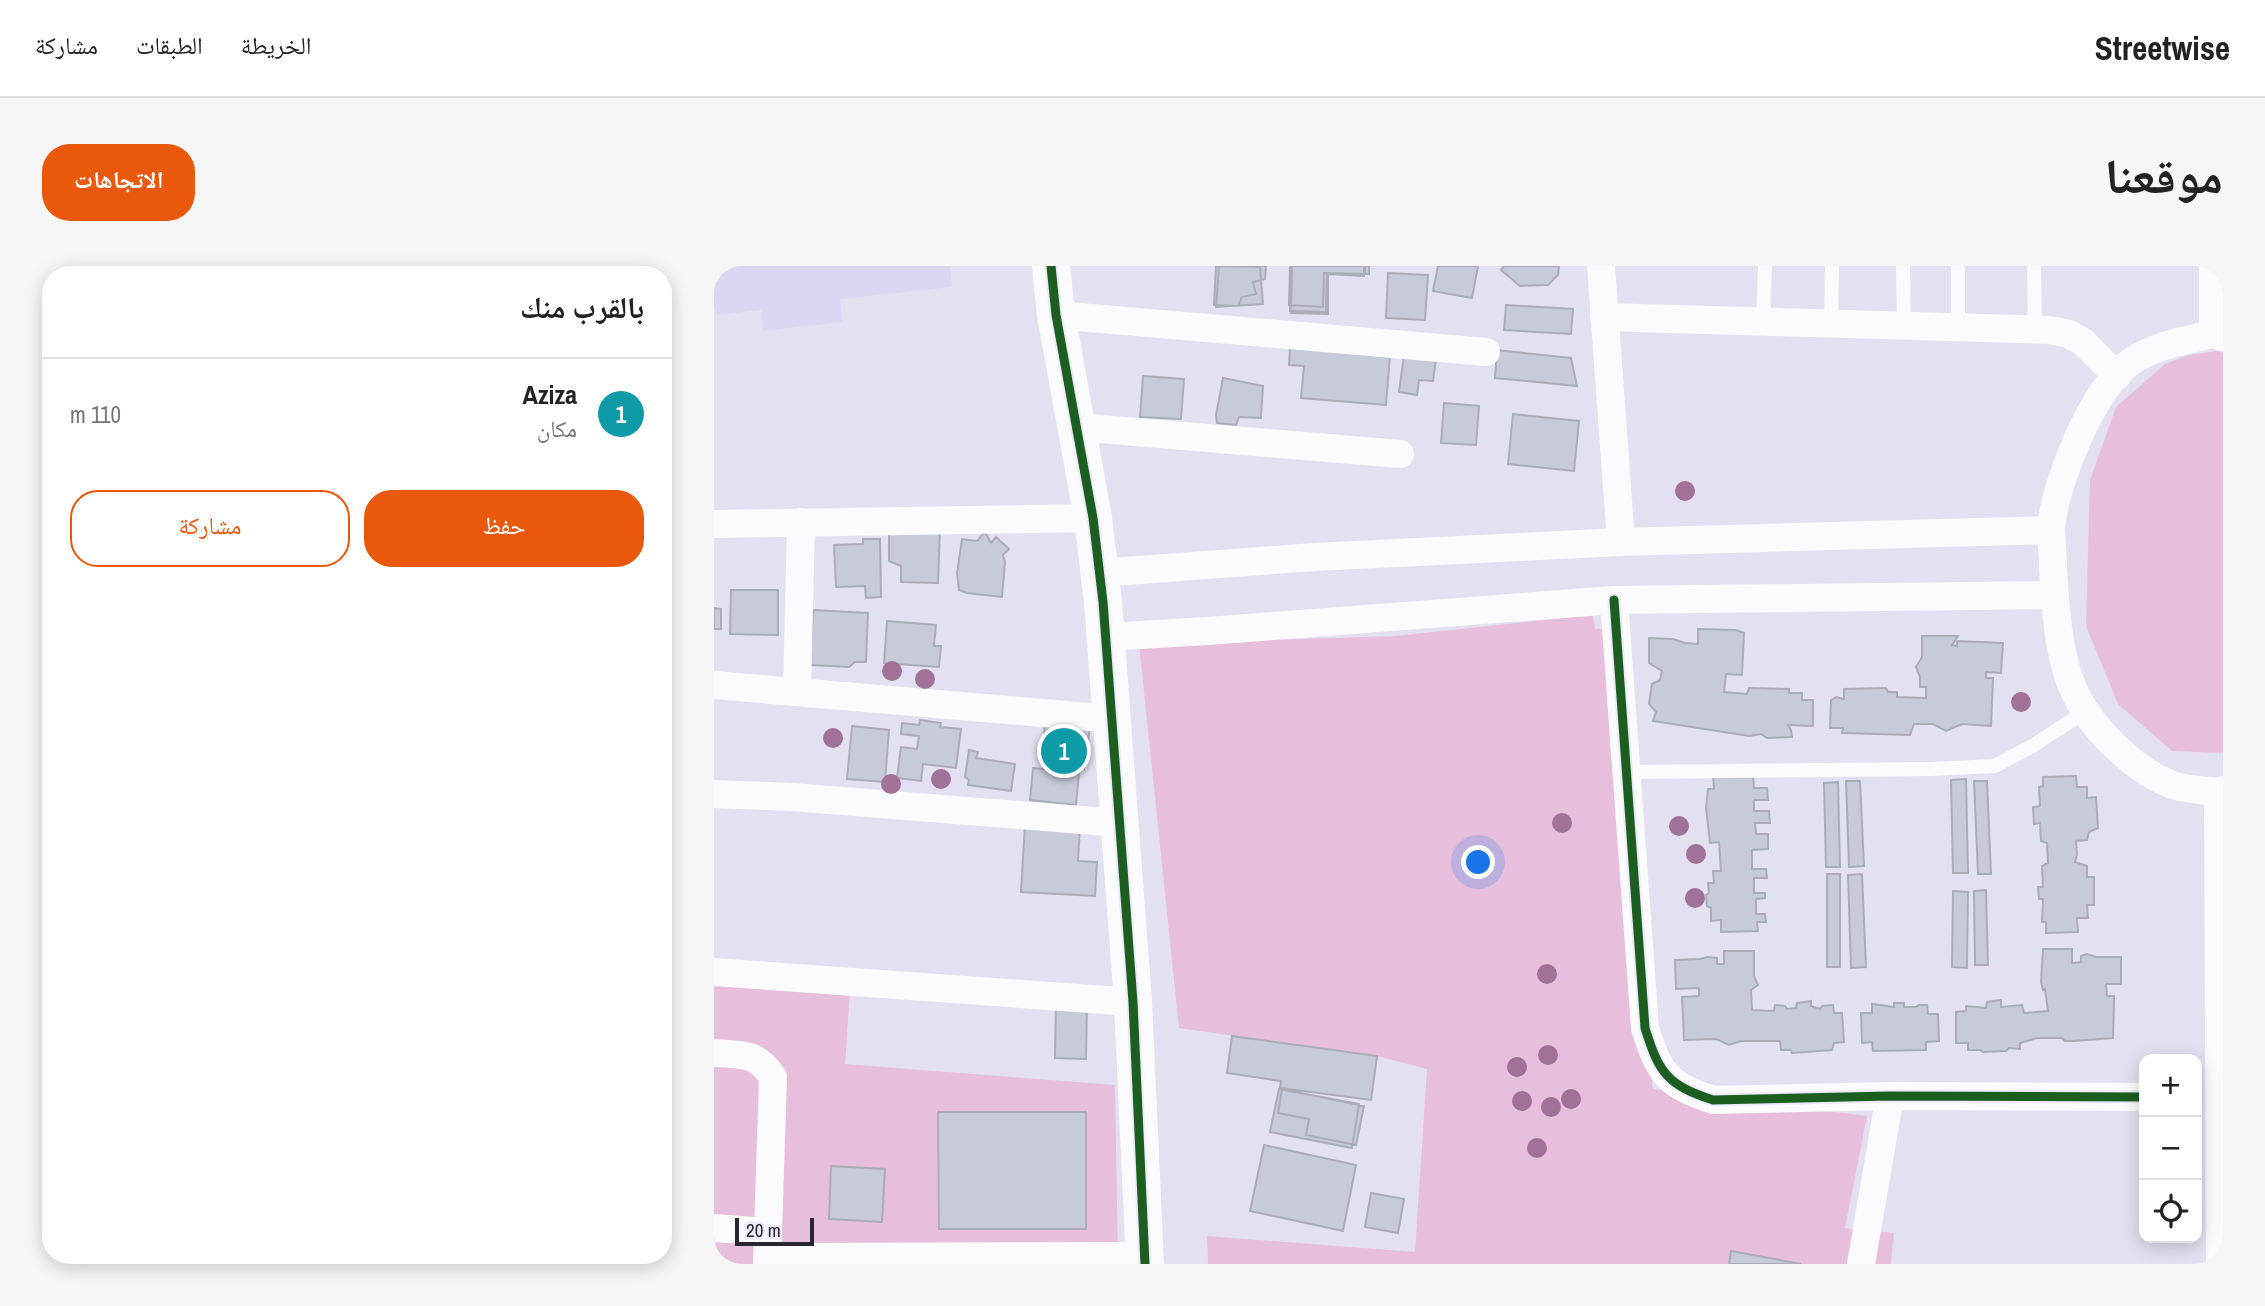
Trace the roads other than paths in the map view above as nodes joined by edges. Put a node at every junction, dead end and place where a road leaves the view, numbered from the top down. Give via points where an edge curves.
1 (1051, 266) edge
2 (1601, 266) edge
3 (1765, 266) edge
4 (1832, 266) edge
5 (1903, 266) edge
6 (1958, 266) edge
7 (2034, 266) edge
8 (2213, 266) edge
9 (1056, 315) junction
10 (1604, 317) junction
11 (1763, 322) junction
12 (1831, 324) junction
13 (1904, 326) junction
14 (1958, 328) junction
15 (2035, 330) junction
16 (2218, 335) edge
17 (1486, 352) dead end
18 (2117, 376) junction
19 (1076, 427) junction
20 (1400, 454) dead end
21 (1093, 518) junction
22 (801, 522) junction
23 (714, 524) edge
24 (2051, 530) junction
25 (1621, 542) junction
26 (1099, 573) junction
27 (2055, 595) junction
28 (1614, 600) junction
29 (1106, 637) junction
30 (714, 685) edge
31 (797, 692) junction
32 (2085, 711) junction
33 (1112, 719) junction
34 (1626, 772) junction
35 (2220, 791) edge
36 (714, 794) edge
37 (1119, 823) junction
38 (714, 972) edge
39 (1133, 1002) junction
40 (714, 1053) edge
41 (1890, 1096) junction
42 (2139, 1097) edge
43 (2208, 1098) edge
44 (714, 1228) edge
45 (767, 1251) edge
46 (1144, 1260) edge
47 (1861, 1264) edge
48 (2220, 1264) edge

1 - 9 street
2 - 10 street
3 - 11 lane
4 - 12 lane
5 - 13 lane
6 - 14 lane
7 - 15 lane
8 - 16 street
9 - 17 street
9 - 19 street
10 - 11 street
10 - 25 street
11 - 12 street
12 - 13 street
13 - 14 street
14 - 15 street
15 - 18 street via 2069,334
16 - 18 street via 2154,348
18 - 24 street via 2087,418 2055,502
19 - 20 street
19 - 21 street
21 - 22 street
21 - 26 street
22 - 23 street
22 - 31 street
24 - 25 street
24 - 27 street
25 - 26 street
26 - 29 street
27 - 28 street
27 - 32 street via 2060,645
28 - 29 street
28 - 34 street
29 - 33 street
30 - 31 street
31 - 33 street
32 - 34 lane via 1995,766
32 - 35 street via 2141,769 2176,786
33 - 37 street
34 - 41 street via 1645,1028 1655,1059 1672,1082 1713,1100
35 - 43 street
36 - 37 street
37 - 39 street
38 - 39 street
39 - 46 street
40 - 45 street via 753,1056 773,1077
41 - 42 street
41 - 47 street
43 - 48 street
44 - 45 street
45 - 46 street

